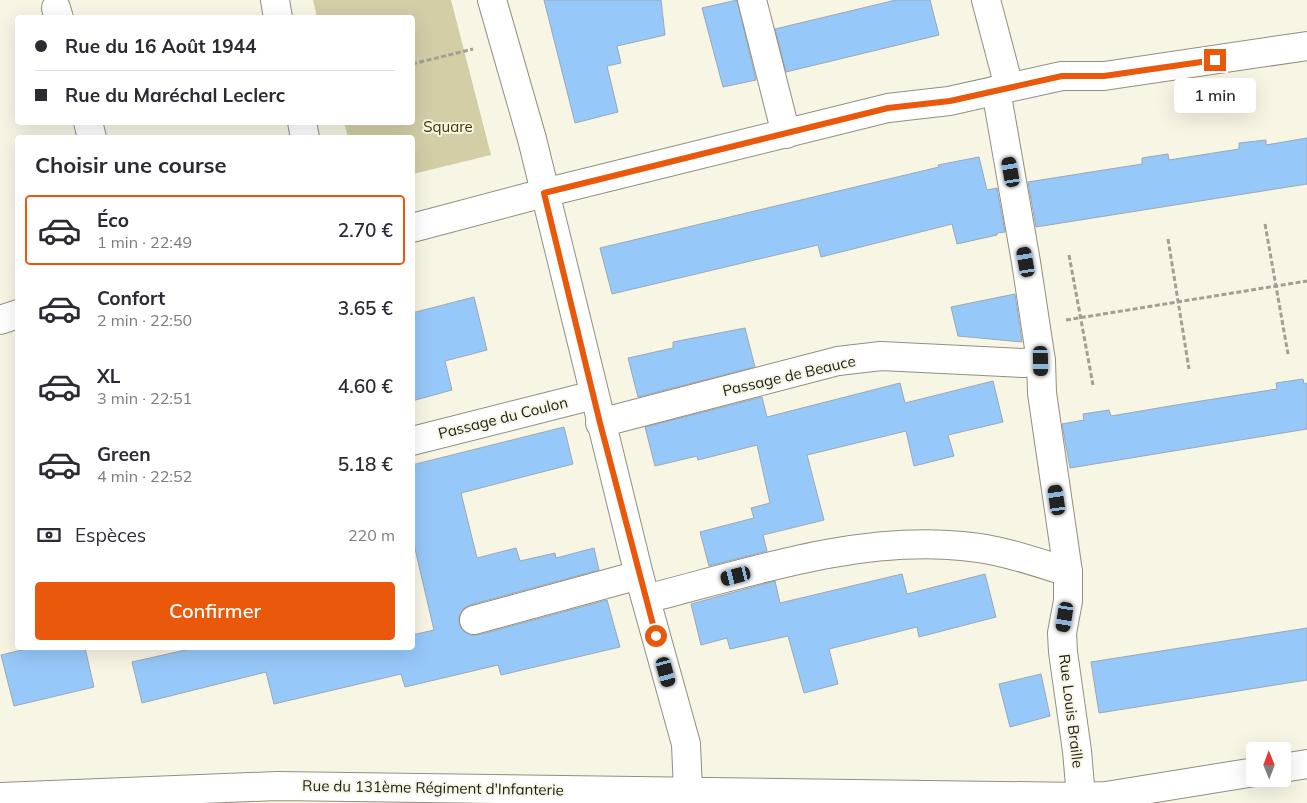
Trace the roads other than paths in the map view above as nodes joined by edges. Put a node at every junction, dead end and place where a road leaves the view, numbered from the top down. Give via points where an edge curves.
1 (275, 0) edge
2 (492, 0) edge
3 (752, 0) edge
4 (986, 0) edge
5 (278, 15) edge
6 (1307, 46) edge
7 (1002, 89) junction
8 (786, 134) junction
9 (544, 193) junction
10 (415, 227) edge
11 (15, 315) edge
12 (0, 320) edge
13 (1041, 361) junction
14 (594, 395) junction
15 (600, 423) junction
16 (415, 441) edge
17 (1068, 572) junction
18 (642, 587) junction
19 (474, 620) dead end
20 (1307, 764) edge
21 (1291, 767) edge
22 (1246, 773) edge
23 (688, 791) junction
24 (0, 796) edge
25 (1081, 797) junction

1 - 5 street
2 - 9 street
3 - 8 street
4 - 7 street, Rue Louis Braille
6 - 7 street via 1104,76 1062,76
7 - 8 street via 950,101 888,108
7 - 13 street, Rue Louis Braille
8 - 9 street
9 - 10 street
9 - 14 street
11 - 12 street
13 - 15 street, Passage de Beauce via 881,356 838,361
13 - 17 street, Rue Louis Braille via 1042,393
14 - 15 street
14 - 16 street, Passage du Coulon
15 - 18 street
17 - 18 street via 1012,554 962,546 912,544 849,550 773,567
17 - 25 street, Rue Louis Braille via 1063,652
18 - 19 street
18 - 23 street via 686,744
20 - 21 street
22 - 25 street, Rue du 131ème Régiment d'Infanterie via 1106,796
23 - 24 street, Rue du 131ème Régiment d'Infanterie via 277,786
23 - 25 street, Rue du 131ème Régiment d'Infanterie

